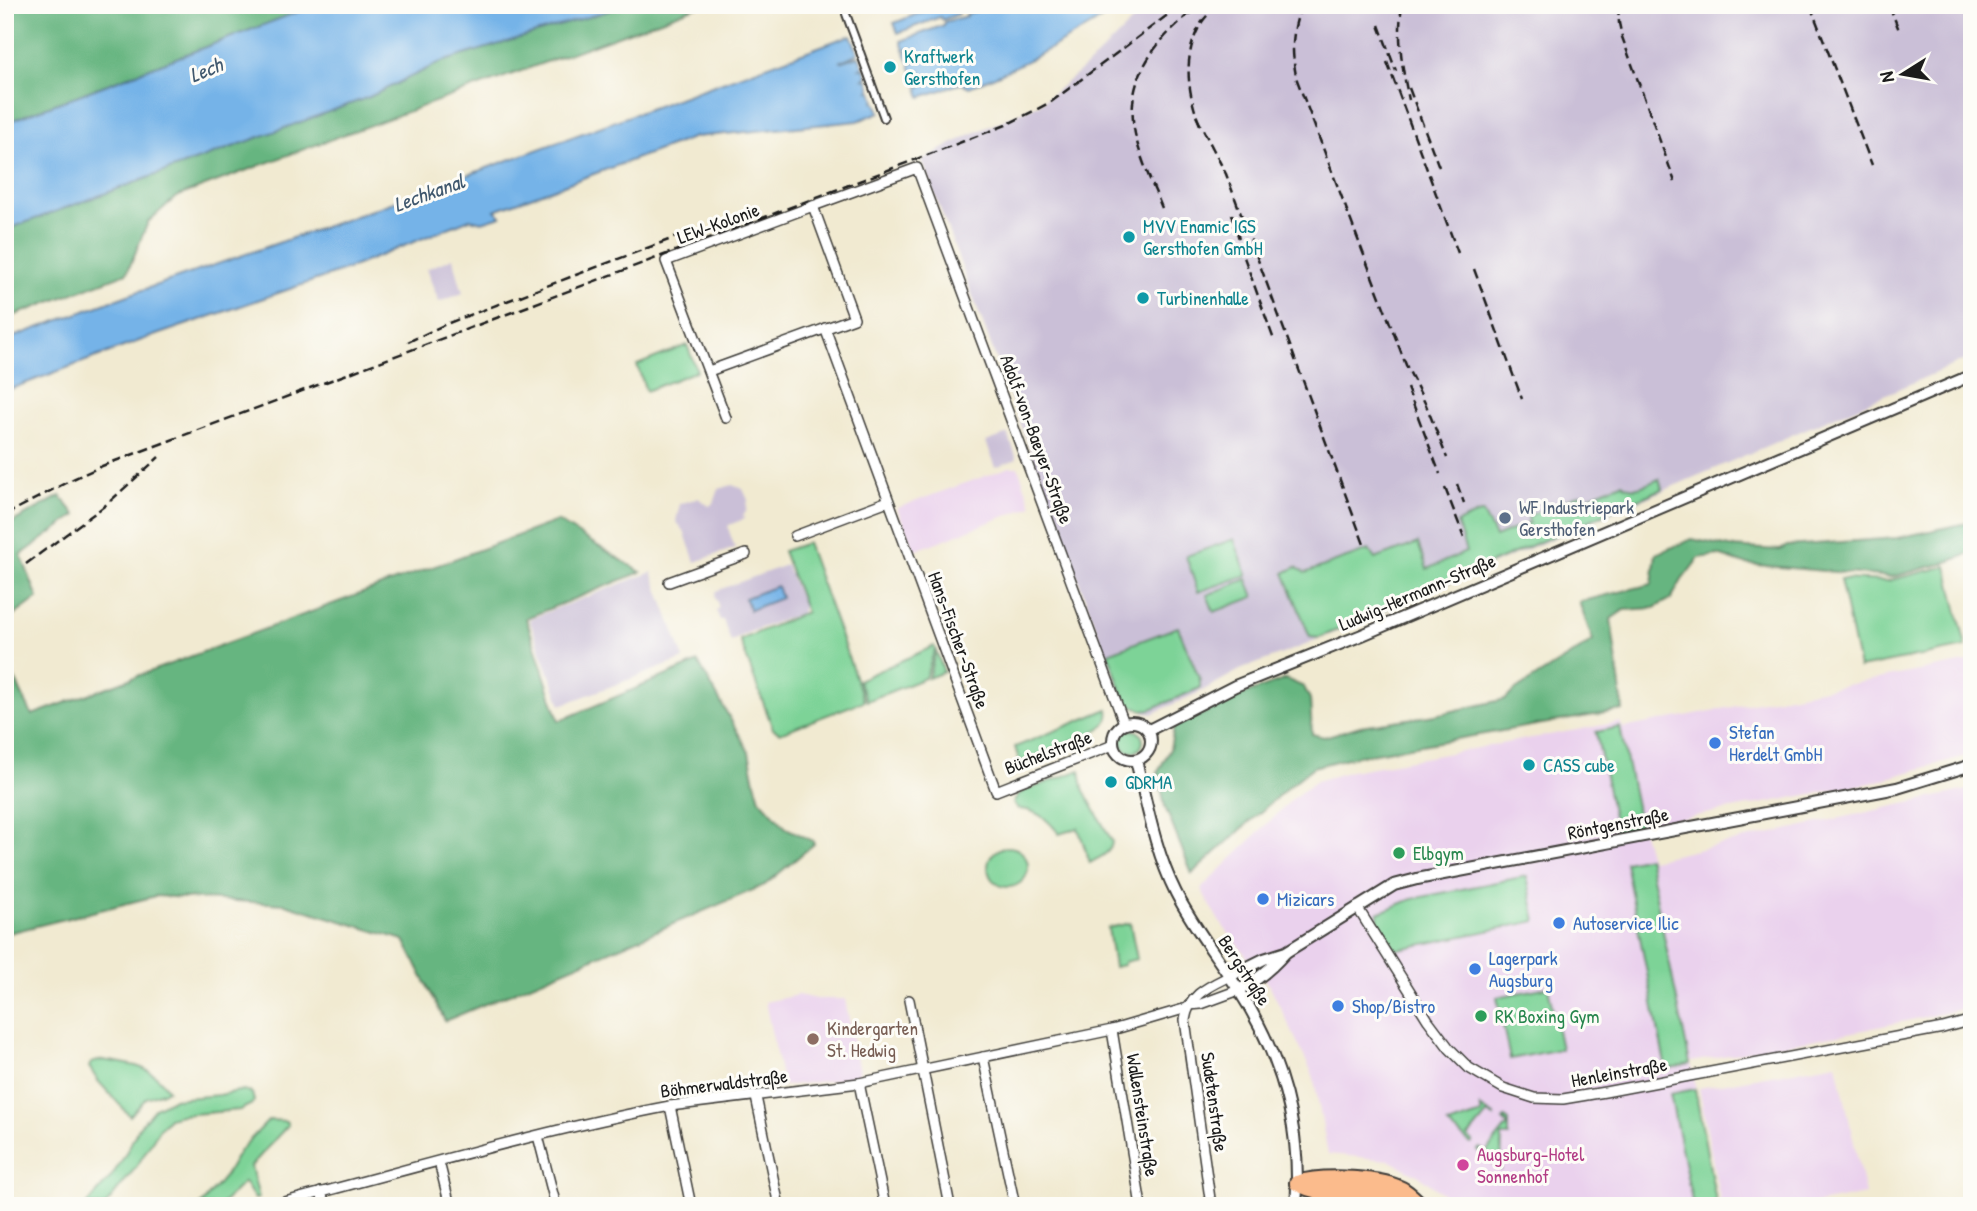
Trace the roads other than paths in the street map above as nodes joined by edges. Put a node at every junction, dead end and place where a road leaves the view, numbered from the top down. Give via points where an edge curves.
1 (846, 14) dead end
2 (884, 118) dead end
3 (917, 168) joint
4 (813, 206) junction
5 (825, 328) junction
6 (709, 371) junction
7 (1972, 375) edge
8 (726, 418) dead end
9 (888, 501) junction
10 (795, 536) dead end
11 (747, 554) dead end
12 (668, 582) dead end
13 (1124, 723) junction
14 (1149, 730) junction
15 (1113, 746) junction
16 (1136, 760) junction
17 (1972, 765) edge
18 (996, 791) joint
19 (1357, 907) junction
20 (1286, 952) junction
21 (1230, 976) junction
22 (1239, 990) junction
23 (909, 1000) dead end
24 (1188, 1007) junction
25 (1972, 1020) edge
26 (1112, 1030) junction
27 (983, 1058) junction
28 (922, 1070) junction
29 (859, 1083) junction
30 (756, 1097) junction
31 (670, 1107) junction
32 (538, 1136) junction
33 (439, 1162) junction
34 (1297, 1183) junction
35 (1332, 1191) junction
36 (321, 1192) junction
37 (269, 1206) edge
38 (325, 1206) edge
39 (450, 1206) edge
40 (556, 1206) edge
41 (691, 1206) edge
42 (779, 1206) edge
43 (886, 1206) edge
44 (950, 1206) edge
45 (1015, 1206) edge
46 (1140, 1206) edge
47 (1211, 1206) edge
48 (1296, 1206) edge
49 (1315, 1206) edge
50 (1405, 1206) edge
51 (1422, 1206) edge

1 - 2 street
3 - 4 street, LEW-Kolonie
3 - 13 street, Adolf-von-Baeyer-Straße
4 - 5 street via 854,318
4 - 6 street, LEW-Kolonie via 666,261
5 - 6 street
5 - 9 street, Hans-Fischer-Straße
6 - 8 street, LEW-Kolonie
7 - 14 street, Ludwig-Hermann-Straße via 1240,684
9 - 10 street
9 - 18 street, Hans-Fischer-Straße
11 - 12 street
13 - 14 street via 1139,722
13 - 15 street via 1113,735
14 - 16 street via 1150,749
15 - 16 street via 1122,757
15 - 18 street, Büchelstraße
16 - 21 street, Bergstraße via 1163,864 1192,920
17 - 19 street, Röntgenstraße via 1897,788 1417,878
19 - 20 street, Röntgenstraße
19 - 25 street, Henleinstraße via 1449,1048 1469,1068 1503,1088 1534,1098 1563,1099 1617,1090
20 - 21 street, Röntgenstraße
20 - 22 street, Röntgenstraße via 1272,968
21 - 22 street, Bergstraße
21 - 24 street via 1197,995
22 - 24 street
22 - 34 street, Bergstraße via 1260,1026 1285,1087
23 - 28 street
24 - 26 street, Böhmerwaldstraße
24 - 47 street, Sudetenstraße via 1185,1020
26 - 27 street, Böhmerwaldstraße
26 - 46 street, Wallensteinstraße
27 - 28 street, Böhmerwaldstraße
27 - 45 street
28 - 29 street, Böhmerwaldstraße
28 - 44 street
29 - 30 street, Böhmerwaldstraße
29 - 43 street
30 - 31 street, Böhmerwaldstraße
30 - 42 street
31 - 32 street, Böhmerwaldstraße
31 - 41 street
32 - 33 street, Böhmerwaldstraße
32 - 40 street
33 - 36 street, Böhmerwaldstraße
33 - 39 street
34 - 35 highway via 1315,1192
34 - 48 street, Bergstraße
34 - 51 highway via 1368,1180 1405,1191
35 - 49 highway
35 - 50 highway via 1376,1192
36 - 37 street, Böhmerwaldstraße
36 - 38 street

